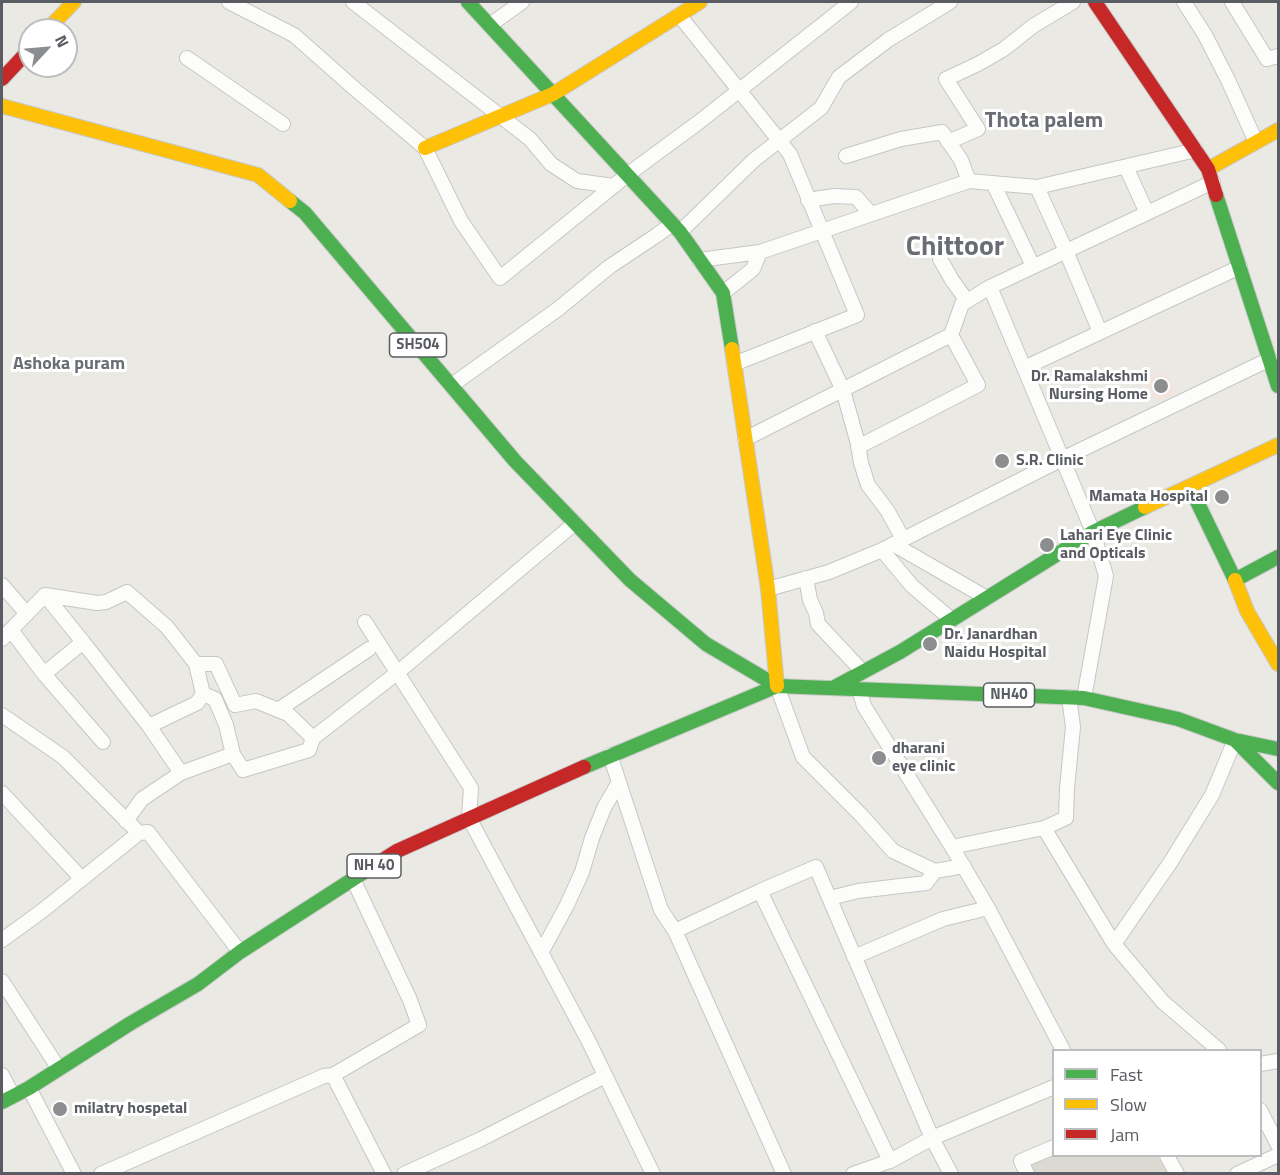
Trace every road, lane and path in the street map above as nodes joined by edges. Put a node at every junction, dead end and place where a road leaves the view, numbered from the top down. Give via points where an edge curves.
1 (74, 2) edge
2 (229, 2) edge
3 (353, 2) edge
4 (468, 2) edge
5 (522, 2) edge
6 (700, 2) edge
7 (851, 2) edge
8 (950, 2) edge
9 (1072, 2) edge
10 (1095, 2) edge
11 (1184, 2) edge
12 (1232, 2) edge
13 (679, 15) junction
14 (59, 18) edge
15 (490, 25) junction
16 (1278, 56) edge
17 (187, 58) dead end
18 (18, 61) edge
19 (2, 79) edge
20 (739, 90) junction
21 (553, 94) junction
22 (2, 106) edge
23 (499, 117) junction
24 (282, 124) dead end
25 (1278, 130) edge
26 (778, 141) junction
27 (948, 142) junction
28 (1256, 142) junction
29 (425, 148) junction
30 (1196, 150) junction
31 (846, 156) dead end
32 (1126, 166) junction
33 (627, 175) junction
34 (1210, 176) junction
35 (969, 181) junction
36 (993, 183) junction
37 (614, 186) junction
38 (1036, 187) junction
39 (808, 200) junction
40 (1147, 213) junction
41 (871, 214) junction
42 (676, 228) junction
43 (821, 232) junction
44 (1066, 251) junction
45 (760, 252) junction
46 (940, 259) dead end
47 (699, 260) junction
48 (1033, 266) junction
49 (1240, 267) junction
50 (990, 286) junction
51 (723, 293) junction
52 (967, 301) junction
53 (815, 332) junction
54 (1100, 332) junction
55 (951, 335) junction
56 (1272, 353) edge
57 (734, 364) junction
58 (1024, 368) junction
59 (452, 385) junction
60 (1278, 386) edge
61 (843, 390) junction
62 (745, 439) junction
63 (1278, 445) edge
64 (858, 447) junction
65 (1062, 459) junction
66 (1190, 487) junction
67 (575, 523) junction
68 (1093, 532) junction
69 (892, 544) junction
70 (1278, 557) edge
71 (806, 578) junction
72 (1235, 580) junction
73 (2, 585) edge
74 (768, 589) junction
75 (45, 595) junction
76 (987, 598) junction
77 (27, 614) junction
78 (952, 620) junction
79 (365, 622) dead end
80 (7, 635) edge
81 (83, 642) junction
82 (369, 649) dead end
83 (196, 664) junction
84 (1278, 664) edge
85 (863, 672) junction
86 (397, 673) junction
87 (44, 674) junction
88 (777, 686) junction
89 (833, 688) junction
90 (859, 688) junction
91 (203, 694) junction
92 (1069, 697) junction
93 (1084, 698) junction
94 (278, 710) junction
95 (2, 715) edge
96 (149, 726) junction
97 (313, 738) junction
98 (1235, 740) junction
99 (103, 742) dead end
100 (1278, 749) edge
101 (233, 754) junction
102 (610, 755) junction
103 (181, 773) junction
104 (619, 782) junction
105 (1278, 783) edge
106 (2, 793) edge
107 (469, 818) junction
108 (126, 820) junction
109 (1044, 828) junction
110 (139, 833) junction
111 (952, 847) junction
112 (964, 867) junction
113 (935, 871) junction
114 (82, 879) junction
115 (352, 879) junction
116 (760, 891) junction
117 (830, 898) junction
118 (988, 908) junction
119 (675, 931) junction
120 (2, 940) edge
121 (1114, 944) junction
122 (240, 952) junction
123 (542, 953) junction
124 (854, 957) junction
125 (2, 981) edge
126 (1063, 1049) edge
127 (1218, 1049) edge
128 (1278, 1062) edge
129 (1262, 1064) edge
130 (59, 1069) junction
131 (2, 1075) edge
132 (333, 1075) junction
133 (605, 1076) junction
134 (29, 1088) junction
135 (1052, 1088) edge
136 (7, 1099) edge
137 (1262, 1114) edge
138 (932, 1138) junction
139 (1278, 1145) edge
140 (1052, 1147) edge
141 (1278, 1155) edge
142 (1168, 1157) edge
143 (890, 1161) junction
144 (74, 1173) edge
145 (101, 1173) edge
146 (384, 1173) edge
147 (404, 1173) edge
148 (653, 1173) edge
149 (784, 1173) edge
150 (853, 1173) edge
151 (951, 1173) edge
152 (1027, 1173) edge
153 (1177, 1173) edge
154 (1237, 1173) edge

1 - 14 main road
2 - 29 street via 294,35
3 - 23 street
4 - 15 main road
5 - 15 street
6 - 13 main road
7 - 20 street
8 - 26 street via 888,40 839,77 821,108
9 - 27 street via 1004,49 946,79 978,129
10 - 30 main road
11 - 28 street via 1205,35
12 - 16 street via 1267,59
13 - 20 street
13 - 21 main road
15 - 21 main road
17 - 24 street
18 - 19 main road
20 - 26 street
20 - 33 street
21 - 23 main road
21 - 33 main road
22 - 59 main road, SH504 via 258,175 305,213
23 - 29 main road
23 - 37 street via 530,139 551,164 577,181
25 - 28 main road
26 - 39 street via 790,154
26 - 42 street
27 - 31 street via 942,132 901,139
27 - 35 street
28 - 34 main road
29 - 37 street via 461,221 500,278
30 - 32 street
30 - 34 main road
32 - 38 street
32 - 40 street
33 - 37 street
33 - 42 main road
34 - 40 street
34 - 49 main road
35 - 36 street
35 - 41 street
36 - 38 street
36 - 48 street
38 - 44 street
39 - 41 street via 856,197
39 - 43 street
40 - 44 street
41 - 43 street
42 - 47 main road
42 - 59 street via 657,235 609,267
43 - 45 street
43 - 53 street via 857,315
44 - 48 street
44 - 54 street
45 - 47 street
45 - 51 street via 753,269
46 - 52 street
47 - 51 main road
48 - 50 street
49 - 54 street
49 - 56 main road
50 - 52 street
50 - 58 street
51 - 57 main road
52 - 55 street via 962,304
53 - 57 street
53 - 61 street
54 - 58 street
55 - 61 street
55 - 64 street via 978,385
56 - 60 main road
56 - 65 street
57 - 62 main road
58 - 65 street
59 - 67 main road, SH504 via 515,461
61 - 62 street
61 - 64 street
62 - 74 main road
63 - 66 main road
64 - 69 street via 868,485 886,510
65 - 68 street
65 - 69 street
66 - 68 main road
66 - 72 main road
67 - 86 street
67 - 88 main road, SH504 via 630,580 706,644
68 - 76 main road
68 - 93 street via 1106,576
69 - 71 street
69 - 76 street
69 - 78 street via 912,586
70 - 72 main road
71 - 74 street
71 - 85 street via 818,624
72 - 84 main road via 1247,611
73 - 77 street
74 - 88 main road
75 - 77 street
75 - 81 street
75 - 83 street via 97,603 127,592 167,627
76 - 78 main road
77 - 80 street
78 - 85 main road
79 - 86 street
80 - 87 street
81 - 87 street
81 - 96 street
82 - 94 street
83 - 91 street
83 - 94 street via 216,664 235,705 256,701
85 - 89 main road
86 - 97 street
86 - 107 street via 471,788
87 - 99 street
88 - 89 main road, NH40
88 - 102 main road, NH 40
88 - 113 street via 803,757 893,851
89 - 90 main road, NH40
90 - 92 main road, NH40
90 - 111 street via 864,706
91 - 96 street via 197,703
91 - 101 street via 216,699
92 - 93 main road, NH40
92 - 109 street via 1073,726 1066,818
93 - 98 main road, NH40 via 1178,719
94 - 97 street via 288,714
95 - 108 street via 63,757
96 - 103 street
97 - 101 street via 309,750 243,770
98 - 100 main road, NH40
98 - 105 main road, NH40
98 - 121 street via 1212,795
101 - 103 street
102 - 104 street
102 - 107 main road, NH 40
103 - 108 street via 142,799
104 - 119 street via 661,910
104 - 123 street via 604,808 582,872
106 - 114 street
107 - 115 main road, NH 40 via 397,851
107 - 123 street
108 - 110 street
109 - 111 street
109 - 121 street
110 - 114 street
110 - 122 street via 148,832
111 - 112 street
112 - 113 street
112 - 118 street
113 - 117 street via 926,883
114 - 120 street
115 - 122 main road, NH 40
115 - 132 street via 419,1025
116 - 117 street via 816,867
116 - 119 street
116 - 143 street
117 - 124 street
118 - 124 street via 943,919
118 - 126 street
119 - 149 street
121 - 127 street via 1163,1002
122 - 130 main road, NH 40 via 198,984
123 - 133 street
124 - 138 street
125 - 130 street
128 - 129 street
130 - 134 main road, NH 40
131 - 136 street
132 - 145 street
132 - 146 street
133 - 147 street
133 - 148 street
134 - 136 main road, NH 40
134 - 144 street
135 - 138 street
137 - 139 street
138 - 143 street
138 - 151 street
140 - 152 street via 1021,1161
141 - 154 street
142 - 153 street
143 - 150 street

